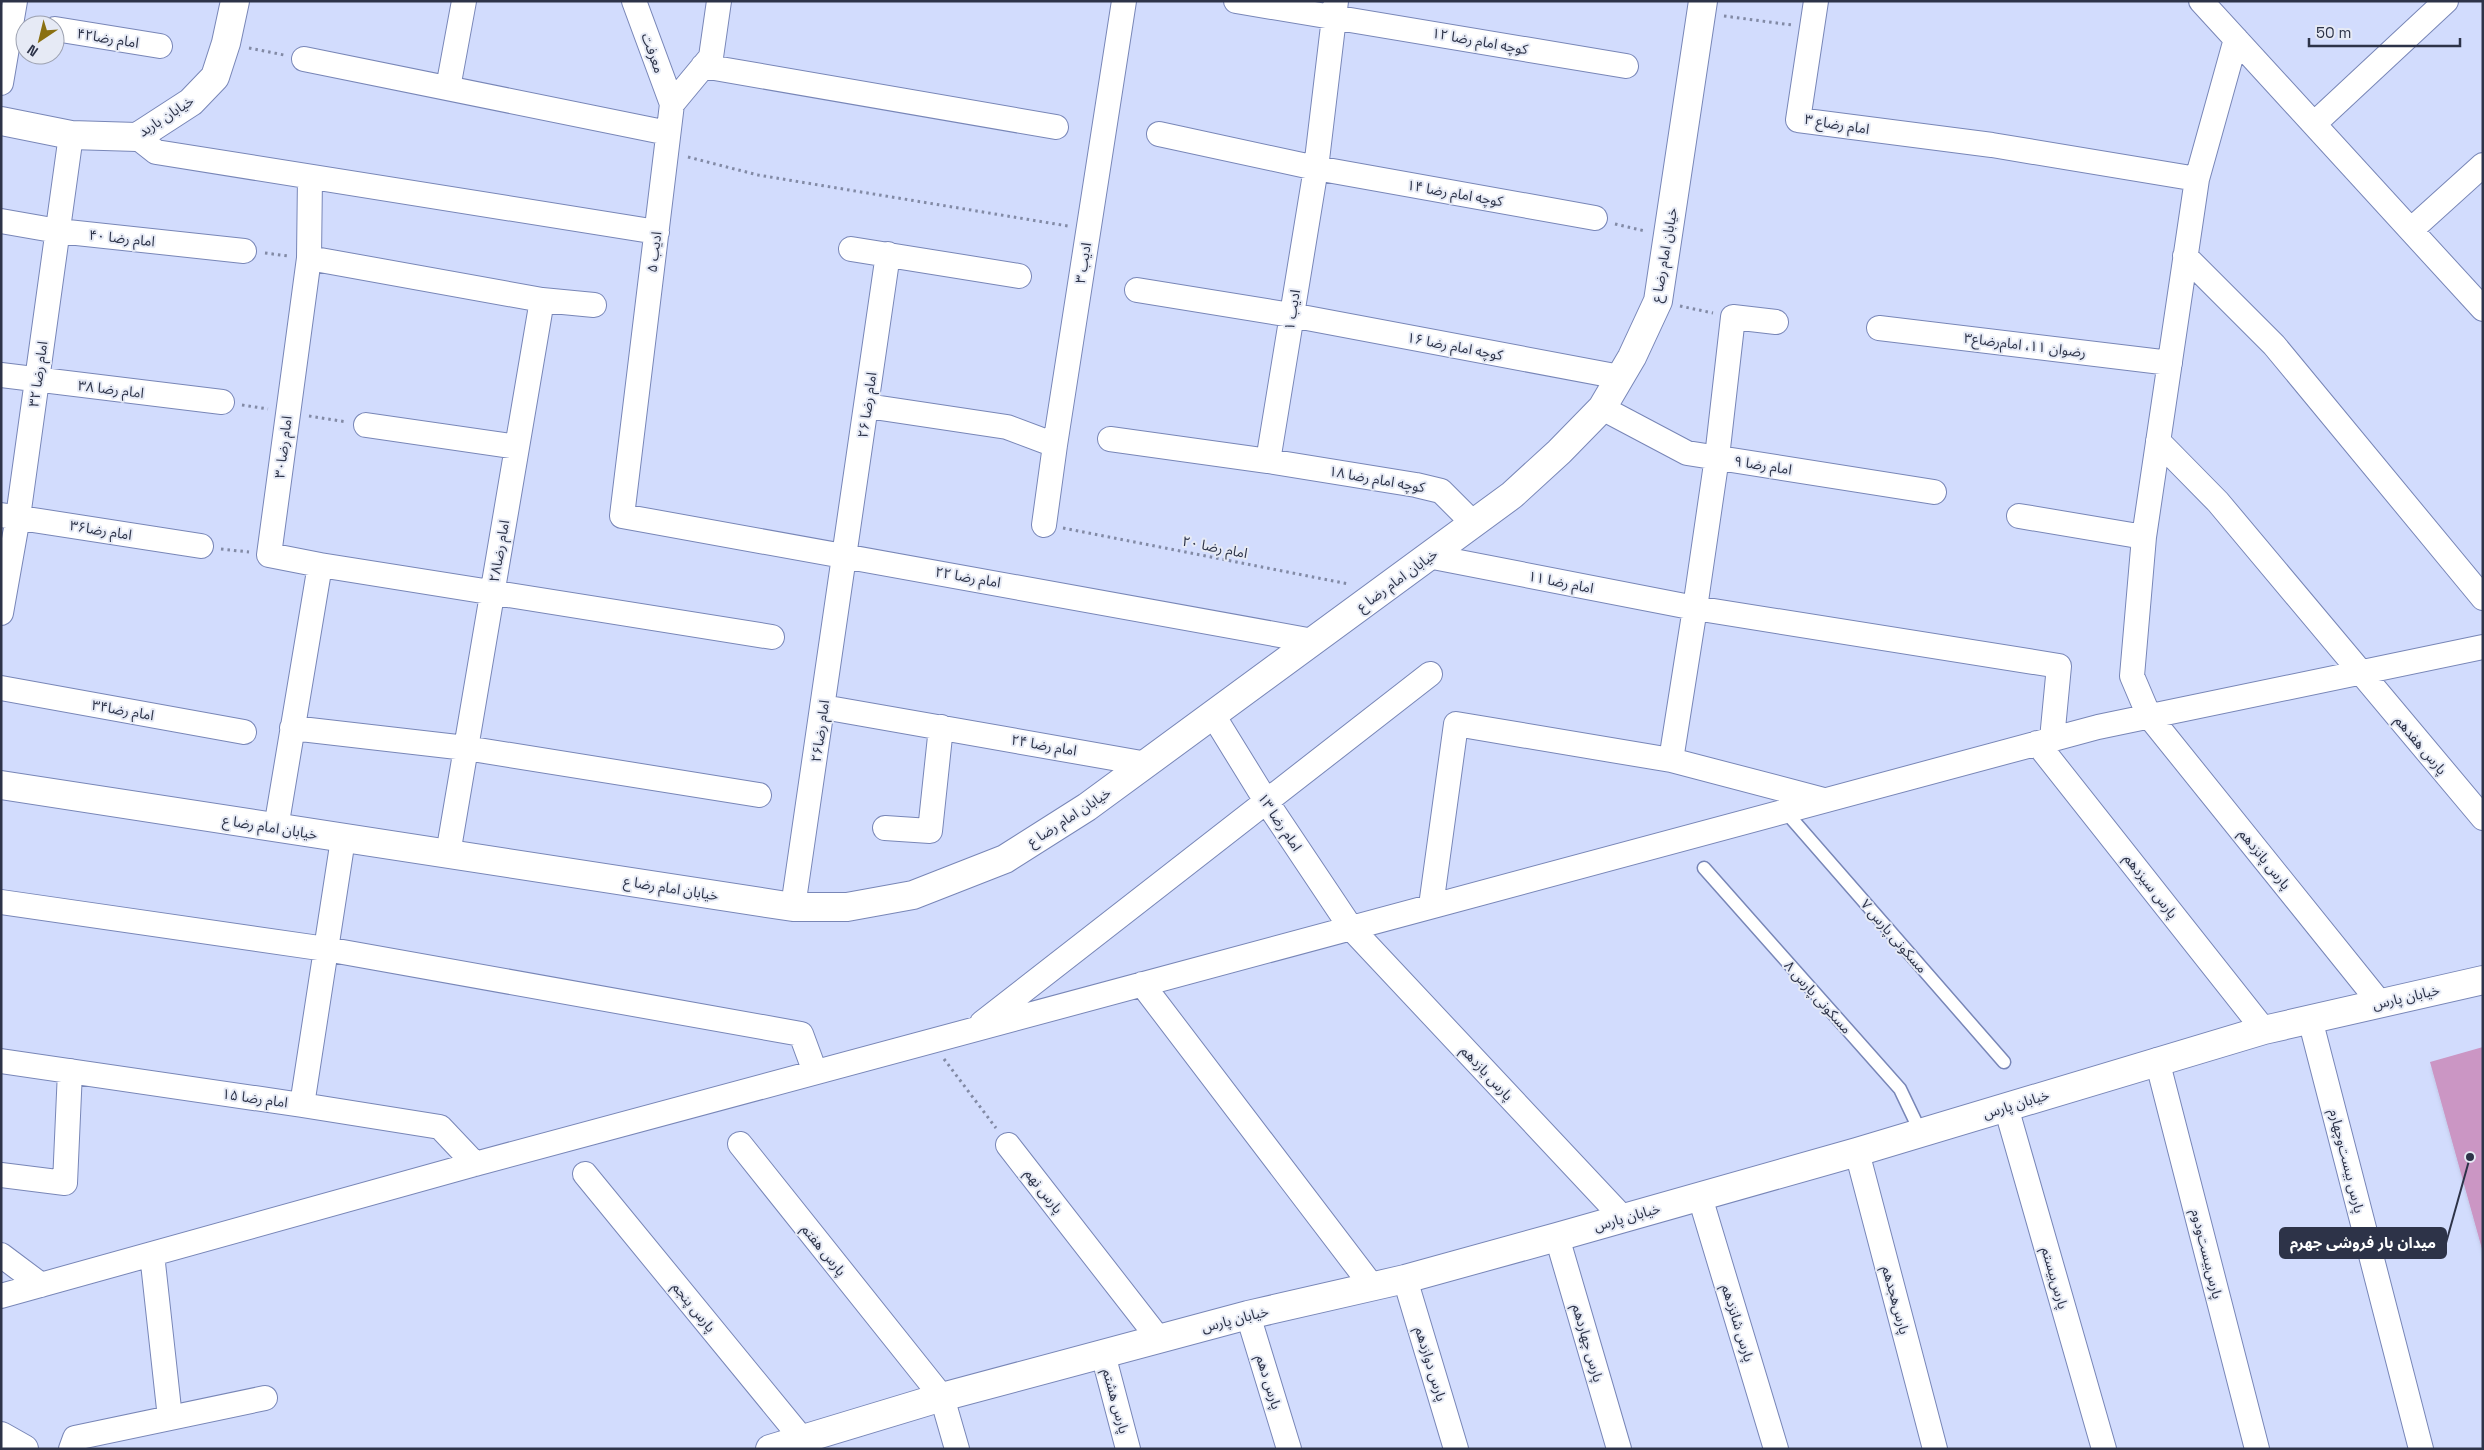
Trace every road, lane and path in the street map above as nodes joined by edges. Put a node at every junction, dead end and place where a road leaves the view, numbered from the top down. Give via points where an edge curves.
1 (236, 1) edge
2 (464, 1) edge
3 (634, 1) edge
4 (719, 1) edge
5 (1124, 1) edge
6 (1236, 1) edge
7 (1816, 1) edge
8 (2446, 1) edge
9 (2212, 5) edge
10 (1703, 7) edge
11 (1335, 9) edge
12 (14, 17) edge
13 (1812, 28) junction
14 (65, 31) edge
15 (2236, 39) junction
16 (226, 44) junction
17 (160, 46) dead end
18 (304, 59) joint
19 (703, 66) junction
20 (1626, 66) dead end
21 (1, 83) edge
22 (448, 88) junction
23 (672, 104) junction
24 (1, 121) edge
25 (2314, 124) junction
26 (1056, 127) dead end
27 (668, 132) junction
28 (1159, 134) dead end
29 (71, 135) junction
30 (137, 137) junction
31 (2483, 166) edge
32 (1316, 168) junction
33 (310, 177) junction
34 (2197, 179) junction
35 (1595, 218) joint
36 (1, 221) edge
37 (1088, 230) junction
38 (2411, 230) junction
39 (58, 231) junction
40 (657, 232) junction
41 (1668, 237) junction
42 (851, 249) dead end
43 (244, 251) joint
44 (888, 254) junction
45 (2186, 256) junction
46 (309, 258) junction
47 (1019, 276) dead end
48 (1136, 290) dead end
49 (542, 300) junction
50 (1658, 301) junction
51 (594, 305) dead end
52 (2483, 309) edge
53 (1291, 315) junction
54 (1733, 318) junction
55 (1776, 322) dead end
56 (1879, 328) dead end
57 (2170, 363) junction
58 (1, 375) edge
59 (1620, 377) junction
60 (37, 380) junction
61 (222, 402) dead end
62 (867, 406) junction
63 (1602, 408) junction
64 (366, 425) dead end
65 (1110, 439) dead end
66 (2158, 441) junction
67 (1055, 444) junction
68 (517, 448) junction
69 (1717, 457) junction
70 (1268, 461) junction
71 (1934, 492) dead end
72 (10, 516) edge
73 (622, 516) joint
74 (2019, 516) dead end
75 (1473, 523) junction
76 (1044, 524) joint
77 (2144, 538) junction
78 (201, 546) joint
79 (270, 555) junction
80 (846, 556) junction
81 (1428, 556) junction
82 (320, 564) junction
83 (1382, 591) junction
84 (493, 592) junction
85 (2483, 598) edge
86 (1695, 608) junction
87 (1, 613) edge
88 (772, 637) dead end
89 (1313, 641) junction
90 (2483, 647) edge
91 (2360, 672) junction
92 (1430, 674) dead end
93 (1, 688) edge
94 (823, 706) junction
95 (1213, 715) junction
96 (2149, 716) junction
97 (941, 727) junction
98 (292, 728) junction
99 (244, 732) dead end
100 (2044, 741) junction
101 (466, 748) junction
102 (1671, 760) junction
103 (1146, 764) junction
104 (1, 786) edge
105 (758, 795) dead end
106 (1826, 800) junction
107 (1266, 801) junction
108 (1785, 811) junction
109 (2483, 818) edge
110 (276, 828) junction
111 (885, 828) dead end
112 (343, 839) junction
113 (448, 854) junction
114 (1704, 868) dead end
115 (1, 902) edge
116 (1431, 906) junction
117 (794, 907) junction
118 (1351, 928) junction
119 (326, 949) junction
120 (2483, 980) edge
121 (1142, 984) junction
122 (2380, 1003) junction
123 (2310, 1019) junction
124 (974, 1029) junction
125 (2264, 1030) junction
126 (931, 1041) junction
127 (2157, 1060) junction
128 (1, 1061) edge
129 (2004, 1062) dead end
130 (70, 1071) junction
131 (815, 1072) junction
132 (302, 1105) junction
133 (2006, 1107) junction
134 (1921, 1133) junction
135 (740, 1144) dead end
136 (1008, 1145) joint
137 (1857, 1152) junction
138 (475, 1164) junction
139 (586, 1174) dead end
140 (1, 1175) edge
141 (1700, 1196) junction
142 (1623, 1218) junction
143 (1557, 1237) junction
144 (1, 1254) edge
145 (152, 1254) junction
146 (1405, 1278) junction
147 (41, 1284) junction
148 (1372, 1286) junction
149 (1, 1296) edge
150 (1248, 1315) junction
151 (1159, 1339) junction
152 (1103, 1354) junction
153 (942, 1397) junction
154 (266, 1398) dead end
155 (170, 1418) junction
156 (1, 1436) edge
157 (804, 1445) edge
158 (24, 1449) edge
159 (71, 1449) edge
160 (770, 1449) edge
161 (957, 1449) edge
162 (1128, 1449) edge
163 (1289, 1449) edge
164 (1456, 1449) edge
165 (1619, 1449) edge
166 (1776, 1449) edge
167 (1935, 1449) edge
168 (2104, 1449) edge
169 (2257, 1449) edge
170 (2421, 1449) edge

1 - 16 main road, خیابان باربد
2 - 22 street
3 - 23 street, معرفت
4 - 19 street via 711,56
5 - 37 street, ادیب ۳
6 - 11 street, کوچه امام رضا ۱۲
7 - 13 street, امام رضا‌ع ۳
8 - 25 street
9 - 15 street
10 - 13 path
10 - 41 main road, خیابان امام رضا ع
11 - 20 street, کوچه امام رضا ۱۲
11 - 32 street, ادیب ۱
12 - 21 street
13 - 34 street, امام رضا‌ع ۳ via 1798,120 1992,145
14 - 17 street, امام رضا۴۲
15 - 25 street
15 - 34 street, پارس‌ پانزدهم
16 - 18 path
16 - 30 main road, خیابان باربد via 215,77 191,102
18 - 22 street
19 - 23 street
19 - 26 street
22 - 27 street
23 - 27 street, ادیب ۵
24 - 29 main road, خیابان باربد
25 - 38 street
27 - 37 path via 682,156 758,175
27 - 40 street, ادیب ۵
28 - 32 street, کوچه امام رضا ۱۴
29 - 30 main road, خیابان باربد
29 - 39 street, امام رضا ۳۲
30 - 33 street via 156,152
31 - 38 street
32 - 35 street, کوچه امام رضا ۱۴
32 - 53 street, ادیب ۱
33 - 40 street
33 - 46 street, امام رضا۳۰
34 - 45 street, پارس‌ پانزدهم
35 - 41 path
36 - 39 street, امام رضا ۴۰
37 - 67 street, ادیب ۳
38 - 52 street
39 - 43 street, امام رضا ۴۰
39 - 60 street, امام رضا ۳۲
40 - 73 street, ادیب ۵
41 - 50 main road, خیابان امام رضا ع
42 - 44 street
43 - 46 path
44 - 47 street
44 - 62 street, امام رضا ۲۶
45 - 57 street, پارس‌ پانزدهم
45 - 85 street via 2274,345
46 - 49 street
46 - 79 street, امام رضا۳۰
48 - 53 street, کوچه امام رضا ۱۶
49 - 51 street
49 - 68 street, امام رضا۲۸
50 - 54 path
50 - 59 main road, خیابان امام رضا ع
53 - 59 street, کوچه امام رضا ۱۶
53 - 70 street, ادیب ۱
54 - 55 street
54 - 69 street
56 - 57 street, رضوان ۱۱، امام‌رضا‌ع‌۳
57 - 66 street, پارس‌ پانزدهم
58 - 60 street, امام رضا ۳۸
59 - 63 main road, خیابان امام رضا ع
60 - 61 street, امام رضا ۳۸
60 - 72 street, امام رضا ۳۲
62 - 67 street via 1007,427
62 - 80 street, امام رضا ۲۶
63 - 69 street, امام رضا ۹ via 1687,453
63 - 75 main road, خیابان امام رضا ع via 1533,476
64 - 68 street
65 - 70 street
66 - 77 street, پارس‌ پانزدهم
66 - 91 street, پارس‌ هفدهم via 2218,502
67 - 76 street, ادیب ۳
68 - 84 street, امام رضا۲۸
69 - 71 street, امام رضا ۹
69 - 86 street
70 - 75 street, کوچه امام رضا ۱۸ via 1441,491
72 - 78 street, امام رضا۳۶
72 - 87 street, امام رضا ۳۲
73 - 80 street, امام رضا ۲۲
74 - 77 street
75 - 81 main road, خیابان امام رضا ع
76 - 83 path, امام رضا ۲۰
77 - 96 street, پارس‌ پانزدهم via 2132,676
78 - 79 path
79 - 82 street
80 - 89 street, امام رضا ۲۲
80 - 94 street, امام رضا۲۶
81 - 83 main road, خیابان امام رضا ع
81 - 86 street, امام رضا ۱۱
82 - 84 street
82 - 98 street
83 - 89 main road, خیابان امام رضا ع
84 - 88 street
84 - 101 street, امام رضا۲۸
86 - 100 street, امام رضا ۱۱ via 2059,666
86 - 102 street
89 - 95 main road, خیابان امام رضا ع
90 - 91 street
91 - 96 street
91 - 109 street, پارس‌ هفدهم
92 - 107 street
93 - 99 street, امام رضا۳۴
94 - 97 street, امام رضا ۲۴
94 - 117 street, امام رضا۲۶
95 - 103 main road, خیابان امام رضا ع
95 - 107 street, امام رضا ۱۳
96 - 100 street
96 - 122 street, پارس‌ پانزدهم
97 - 103 street, امام رضا ۲۴
97 - 111 street via 930,831
98 - 101 street
98 - 110 street
100 - 106 street
100 - 125 street, پارس‌ سیزدهم
101 - 105 street
101 - 113 street, امام رضا۲۸
102 - 106 street
102 - 116 street via 1456,724
103 - 117 main road, خیابان امام رضا ع via 1087,807 1005,859 913,895 847,908
104 - 110 main road, خیابان امام رضا ع
106 - 108 street
107 - 118 street, امام رضا ۱۳
107 - 124 street
108 - 116 street
108 - 129 lane, مسکونی ‌پارس ۷
110 - 112 main road, خیابان امام رضا ع
112 - 113 main road, خیابان امام رضا ع
112 - 119 street, ۱۵ امام رضا
113 - 117 main road, خیابان امام رضا ع
114 - 134 lane, مسکونی پارس ۸ via 1900,1089
115 - 119 street
116 - 118 street
118 - 121 street
118 - 142 street, پارس‌‌ یازدهم
119 - 131 street via 801,1034
119 - 132 street, ۱۵ امام رضا
120 - 122 main road, خیابان پارس
121 - 124 street
121 - 148 street
122 - 123 main road, خیابان پارس
123 - 125 main road, خیابان پارس
123 - 170 street, پارس بیست‌وچهارم
124 - 126 street
125 - 127 main road, خیابان پارس
126 - 131 street
126 - 136 path
127 - 133 main road, خیابان پارس
127 - 169 street, پارس‌بیست‌و‌دوم
128 - 130 street, ۱۵ امام رضا
130 - 132 street, ۱۵ امام رضا
130 - 140 street via 65,1183
131 - 138 street
132 - 138 street via 440,1127
133 - 134 main road, خیابان پارس
133 - 168 street, پارس‌بیستم
134 - 137 main road, خیابان پارس
135 - 153 street, پارس‌‌ هفتم
136 - 151 street, پارس‌‌ نهم
137 - 141 main road, خیابان پارس
137 - 167 street, پارس‌‌هجدهم
138 - 145 street
139 - 157 street, پارس‌‌ پنجم
141 - 142 main road, خیابان پارس
141 - 166 street, پارس‌‌ شانزدهم
142 - 143 main road, خیابان پارس
143 - 146 main road, خیابان پارس
143 - 165 street, پارس‌‌ چهاردهم
144 - 147 street
145 - 147 street
145 - 155 street
146 - 148 main road, خیابان پارس
146 - 164 street, پارس‌‌ دوازدهم
147 - 149 street
148 - 150 main road, خیابان پارس
150 - 151 main road, خیابان پارس
150 - 163 street, پارس‌‌ دهم
151 - 152 main road, خیابان پارس
152 - 153 main road, خیابان پارس
152 - 162 street, پارس‌‌ هشتم
153 - 157 main road, خیابان پارس
153 - 161 street
154 - 155 street
155 - 159 street via 75,1438
156 - 158 main road
157 - 160 main road, خیابان پارس

